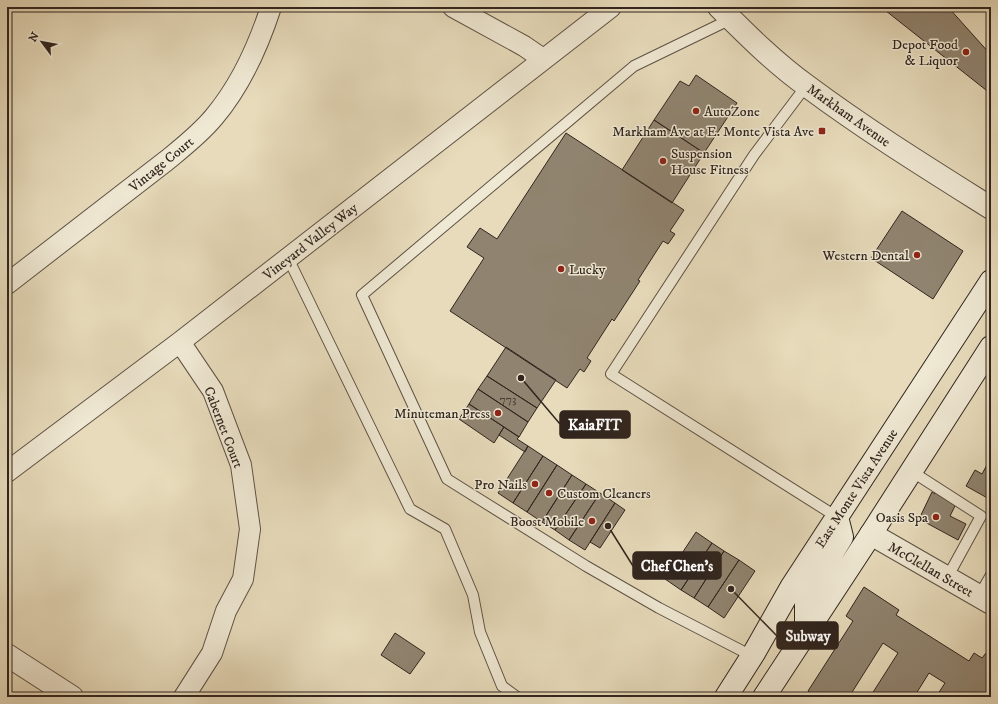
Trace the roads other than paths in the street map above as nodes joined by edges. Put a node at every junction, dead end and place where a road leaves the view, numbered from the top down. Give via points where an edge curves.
1 (271, 7) edge
2 (453, 7) edge
3 (611, 7) edge
4 (725, 13) edge
5 (543, 59) junction
6 (806, 86) junction
7 (991, 208) edge
8 (288, 258) junction
9 (991, 281) edge
10 (7, 284) edge
11 (180, 342) junction
12 (991, 347) edge
13 (911, 471) junction
14 (7, 472) edge
15 (837, 517) junction
16 (871, 534) junction
17 (991, 575) edge
18 (947, 578) junction
19 (985, 600) edge
20 (806, 632) junction
21 (753, 654) junction
22 (7, 655) edge
23 (72, 697) edge
24 (184, 697) edge
25 (517, 697) edge
26 (726, 697) edge
27 (742, 697) edge
28 (764, 697) edge

1 - 10 street, Vintage Court via 260,41 247,67 214,117 192,140 166,161
2 - 5 street
3 - 5 street, Vineyard Valley Way
4 - 6 main road, Markham Avenue via 767,54
4 - 21 lane via 634,66 362,295 446,479 659,608
5 - 8 street, Vineyard Valley Way
6 - 7 main road, Markham Avenue
6 - 15 lane via 754,155 611,374
8 - 11 street, Vineyard Valley Way
8 - 25 lane via 410,509 445,529 473,595 480,632 502,686
9 - 15 main road, East Monte Vista Avenue
11 - 14 street, Vineyard Valley Way
11 - 24 street, Cabernet Court via 214,391 241,465 250,529 243,579 226,611 212,652
12 - 13 main road
13 - 16 main road
13 - 18 lane via 981,516
15 - 20 main road via 842,537 806,596
15 - 21 main road, East Monte Vista Avenue via 792,586
16 - 18 main road, McClellan Street
16 - 20 main road
17 - 19 lane
18 - 19 main road, McClellan Street
20 - 28 main road
21 - 26 main road, East Monte Vista Avenue
21 - 27 main road via 754,677
22 - 23 main road

